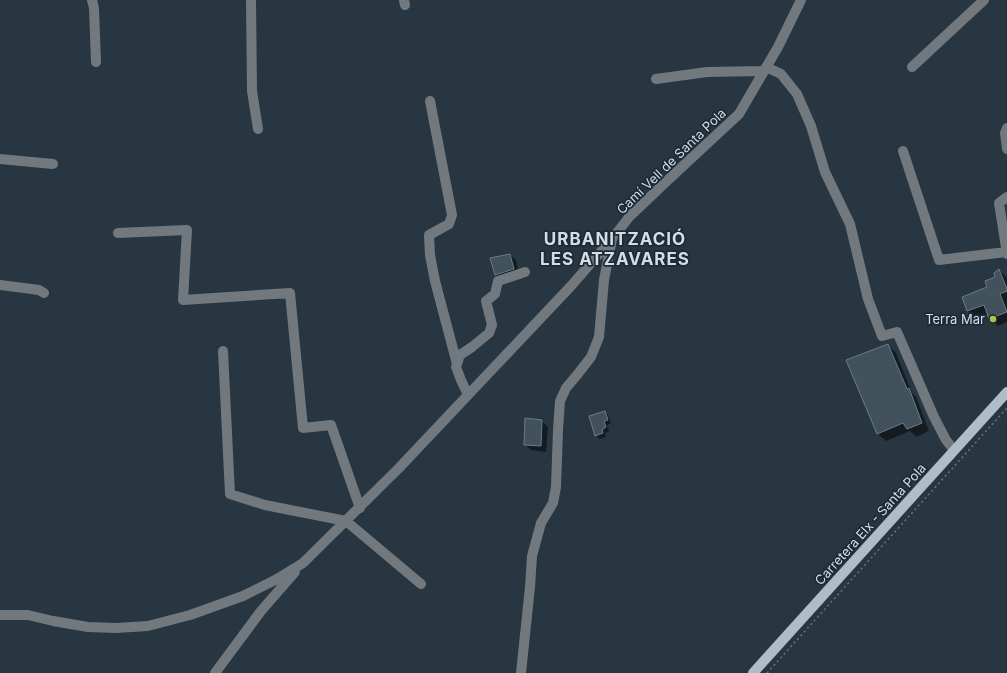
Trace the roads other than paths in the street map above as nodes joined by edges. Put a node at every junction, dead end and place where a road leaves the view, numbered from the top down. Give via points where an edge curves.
1 (92, 0) edge
2 (251, 0) edge
3 (801, 0) edge
4 (984, 0) edge
5 (96, 62) dead end
6 (912, 67) dead end
7 (765, 69) junction
8 (656, 79) dead end
9 (430, 101) dead end
10 (1007, 128) edge
11 (258, 129) dead end
12 (1007, 149) edge
13 (903, 151) dead end
14 (0, 159) edge
15 (53, 164) dead end
16 (1007, 197) edge
17 (118, 233) dead end
18 (612, 239) junction
19 (1007, 253) edge
20 (525, 272) dead end
21 (0, 285) edge
22 (44, 293) dead end
23 (223, 351) dead end
24 (457, 364) junction
25 (1007, 392) edge
26 (468, 395) junction
27 (1007, 402) edge
28 (954, 450) junction
29 (360, 508) junction
30 (346, 521) junction
31 (303, 563) junction
32 (421, 584) dead end
33 (0, 616) edge
34 (215, 673) edge
35 (521, 673) edge
36 (752, 673) edge
37 (761, 673) edge

1 - 5 street
2 - 11 street via 252,91
3 - 7 street, Camí Vell de Santa Pola
4 - 6 street
7 - 8 street via 707,72
7 - 18 street, Camí Vell de Santa Pola via 739,114 630,216
7 - 28 street via 781,74 797,94 811,126 825,172 850,224 868,299 879,330 882,336 897,332 934,417
9 - 24 street via 452,215 449,224 429,235 430,255
10 - 12 street
13 - 19 street via 939,260
14 - 15 street
16 - 19 street via 999,203
17 - 29 street via 187,230 183,300 290,293 304,428 331,425
18 - 26 street
18 - 35 street, Camí Vell de Santa Pola via 604,280 599,337 591,357 566,388 560,401 556,487 553,504 541,523 532,556
20 - 24 street via 498,281 495,294 486,301 492,325 489,332 460,355
21 - 22 street via 39,290
23 - 30 street via 230,494
24 - 26 street
25 - 28 main road, Carretera Elx - Santa Pola
26 - 29 street
27 - 37 main road, Carretera Elx - Santa Pola
28 - 36 main road, Carretera Elx - Santa Pola
29 - 30 street
30 - 31 street
30 - 32 street
31 - 33 street via 243,596 148,626 88,627 28,615
31 - 34 street via 261,611

